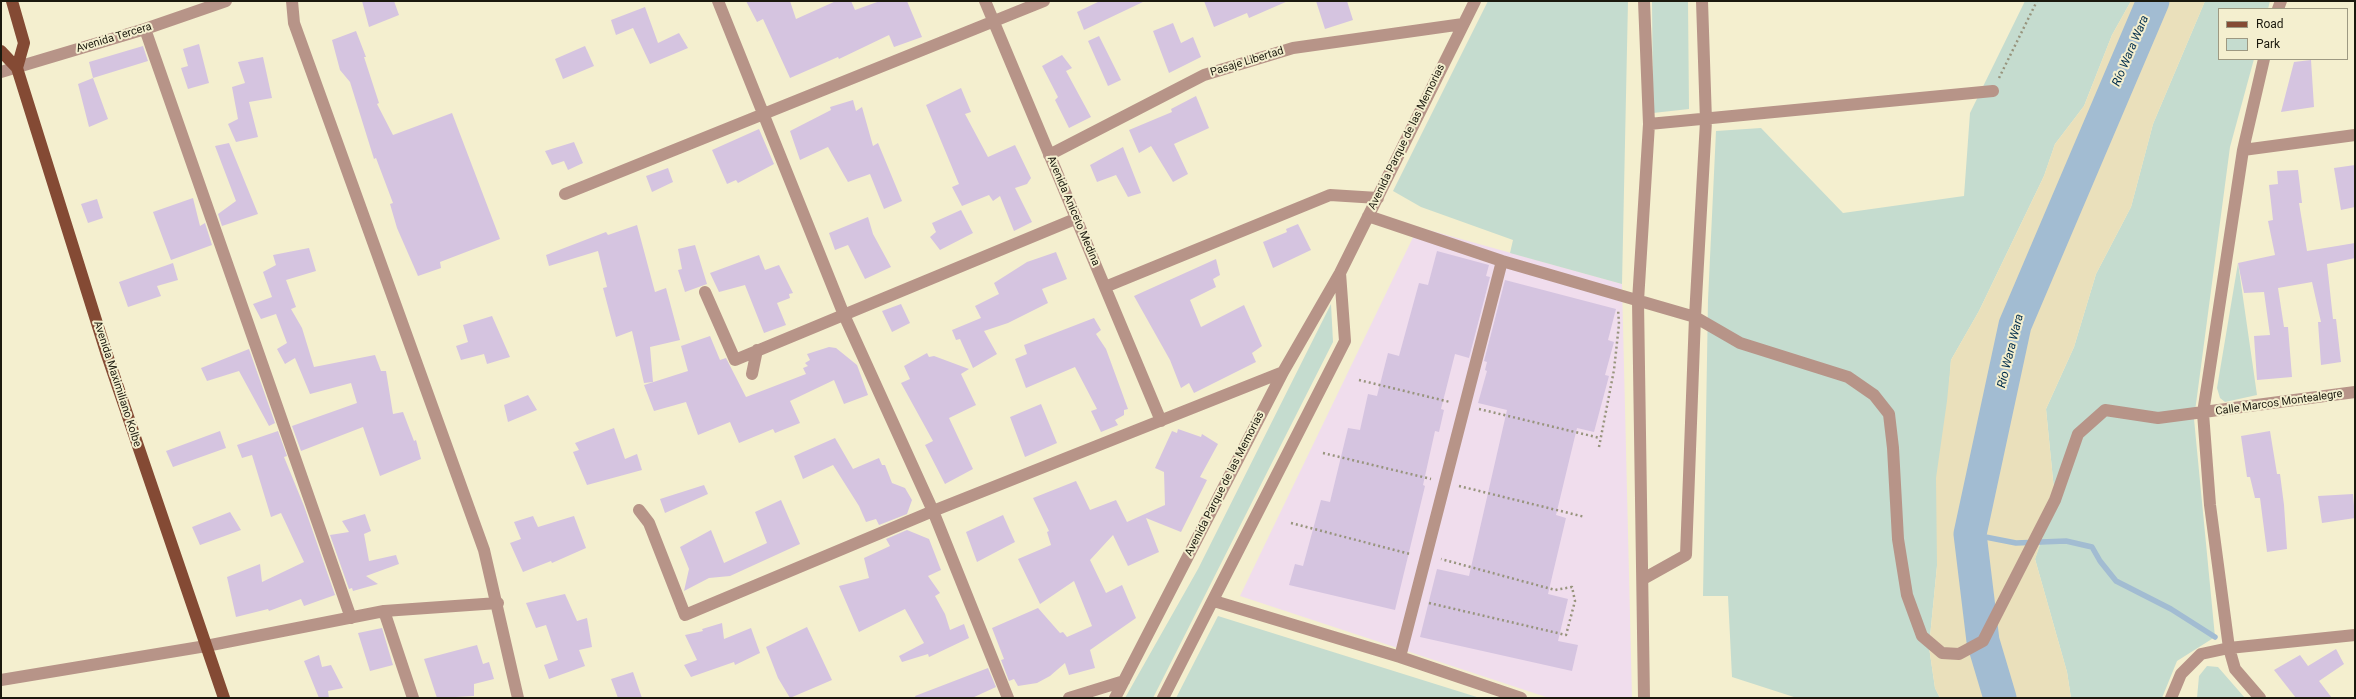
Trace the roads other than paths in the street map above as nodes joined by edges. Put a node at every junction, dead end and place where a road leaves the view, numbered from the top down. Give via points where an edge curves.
1 (12, 1) edge
2 (226, 1) edge
3 (292, 1) edge
4 (718, 1) edge
5 (985, 1) edge
6 (1044, 1) edge
7 (1475, 1) edge
8 (1644, 1) edge
9 (1702, 1) edge
10 (994, 22) junction
11 (1463, 24) junction
12 (145, 29) junction
13 (1, 51) edge
14 (2264, 60) edge
15 (17, 68) junction
16 (1, 72) edge
17 (1993, 91) road end
18 (765, 114) junction
19 (1706, 120) junction
20 (1649, 124) junction
21 (2355, 135) edge
22 (2243, 150) junction
23 (1049, 154) junction
24 (565, 194) dead end
25 (1378, 198) junction
26 (1368, 216) junction
27 (1075, 219) junction
28 (1502, 261) junction
29 (1340, 273) junction
30 (1105, 287) junction
31 (705, 292) dead end
32 (1638, 301) junction
33 (844, 315) junction
34 (1695, 317) junction
35 (757, 350) junction
36 (1283, 372) junction
37 (752, 374) dead end
38 (2355, 392) edge
39 (2203, 413) junction
40 (1161, 421) junction
41 (639, 510) dead end
42 (932, 511) junction
43 (1643, 579) junction
44 (1214, 601) junction
45 (498, 603) junction
46 (384, 610) junction
47 (351, 618) junction
48 (2355, 635) edge
49 (206, 646) junction
50 (2229, 648) junction
51 (1400, 657) junction
52 (1, 680) edge
53 (1124, 680) junction
54 (224, 698) edge
55 (412, 698) edge
56 (518, 698) edge
57 (1008, 698) edge
58 (1069, 698) edge
59 (1115, 698) edge
60 (1163, 698) edge
61 (1521, 698) edge
62 (1644, 698) edge
63 (2171, 698) edge
64 (2260, 698) edge

1 - 15 main road via 24,43
2 - 12 street, Avenida Tercera
3 - 45 street via 294,23 484,550
4 - 18 street
5 - 10 street, Avenida Aniceto Medina
6 - 10 street
7 - 11 street, Avenida Parque de las Memorias
8 - 20 street
9 - 19 street
10 - 18 street
10 - 23 street, Avenida Aniceto Medina
11 - 23 street, Pasaje Libertad via 1293,48 1204,75
11 - 25 street, Avenida Parque de las Memorias
12 - 15 street, Avenida Tercera
12 - 47 street
13 - 15 main road, Avenida Maximiliano Kolbe
14 - 22 street
15 - 16 street, Avenida Tercera
15 - 49 main road, Avenida Maximiliano Kolbe via 106,352
17 - 19 street
18 - 24 street
18 - 33 street
19 - 20 street
19 - 34 street
20 - 32 street
21 - 22 street
22 - 39 street
23 - 27 street, Avenida Aniceto Medina
25 - 26 street, Avenida Parque de las Memorias
25 - 30 street via 1330,195
26 - 28 street
26 - 29 street, Avenida Parque de las Memorias
27 - 30 street, Avenida Aniceto Medina
27 - 33 street
28 - 32 street
28 - 51 street
29 - 36 street, Avenida Parque de las Memorias
29 - 44 street via 1345,341
30 - 40 street, Avenida Aniceto Medina
31 - 35 street via 735,360
32 - 34 street
32 - 43 street
33 - 35 street
33 - 42 street
34 - 39 street, Calle Marcos Montealegre via 1740,343 1848,377 1874,395 1889,414 1898,539 1907,595 1922,636 1942,653 1959,654 1983,641 2055,500 2078,434 2105,410 2158,418
34 - 43 street via 1686,555
35 - 37 street
36 - 40 street
36 - 53 street, Avenida Parque de las Memorias
38 - 39 street, Calle Marcos Montealegre
39 - 50 street via 2210,505
40 - 42 street
41 - 42 street via 649,523 685,615
42 - 57 street
43 - 62 street
44 - 51 street
44 - 60 street
45 - 46 street
45 - 56 street
46 - 47 street
46 - 55 street
47 - 49 street
48 - 50 street
49 - 52 street
49 - 54 main road, Avenida Maximiliano Kolbe
50 - 63 street via 2201,654 2193,660 2181,674
50 - 64 street via 2235,669
51 - 61 street
53 - 58 street
53 - 59 street, Avenida Parque de las Memorias

